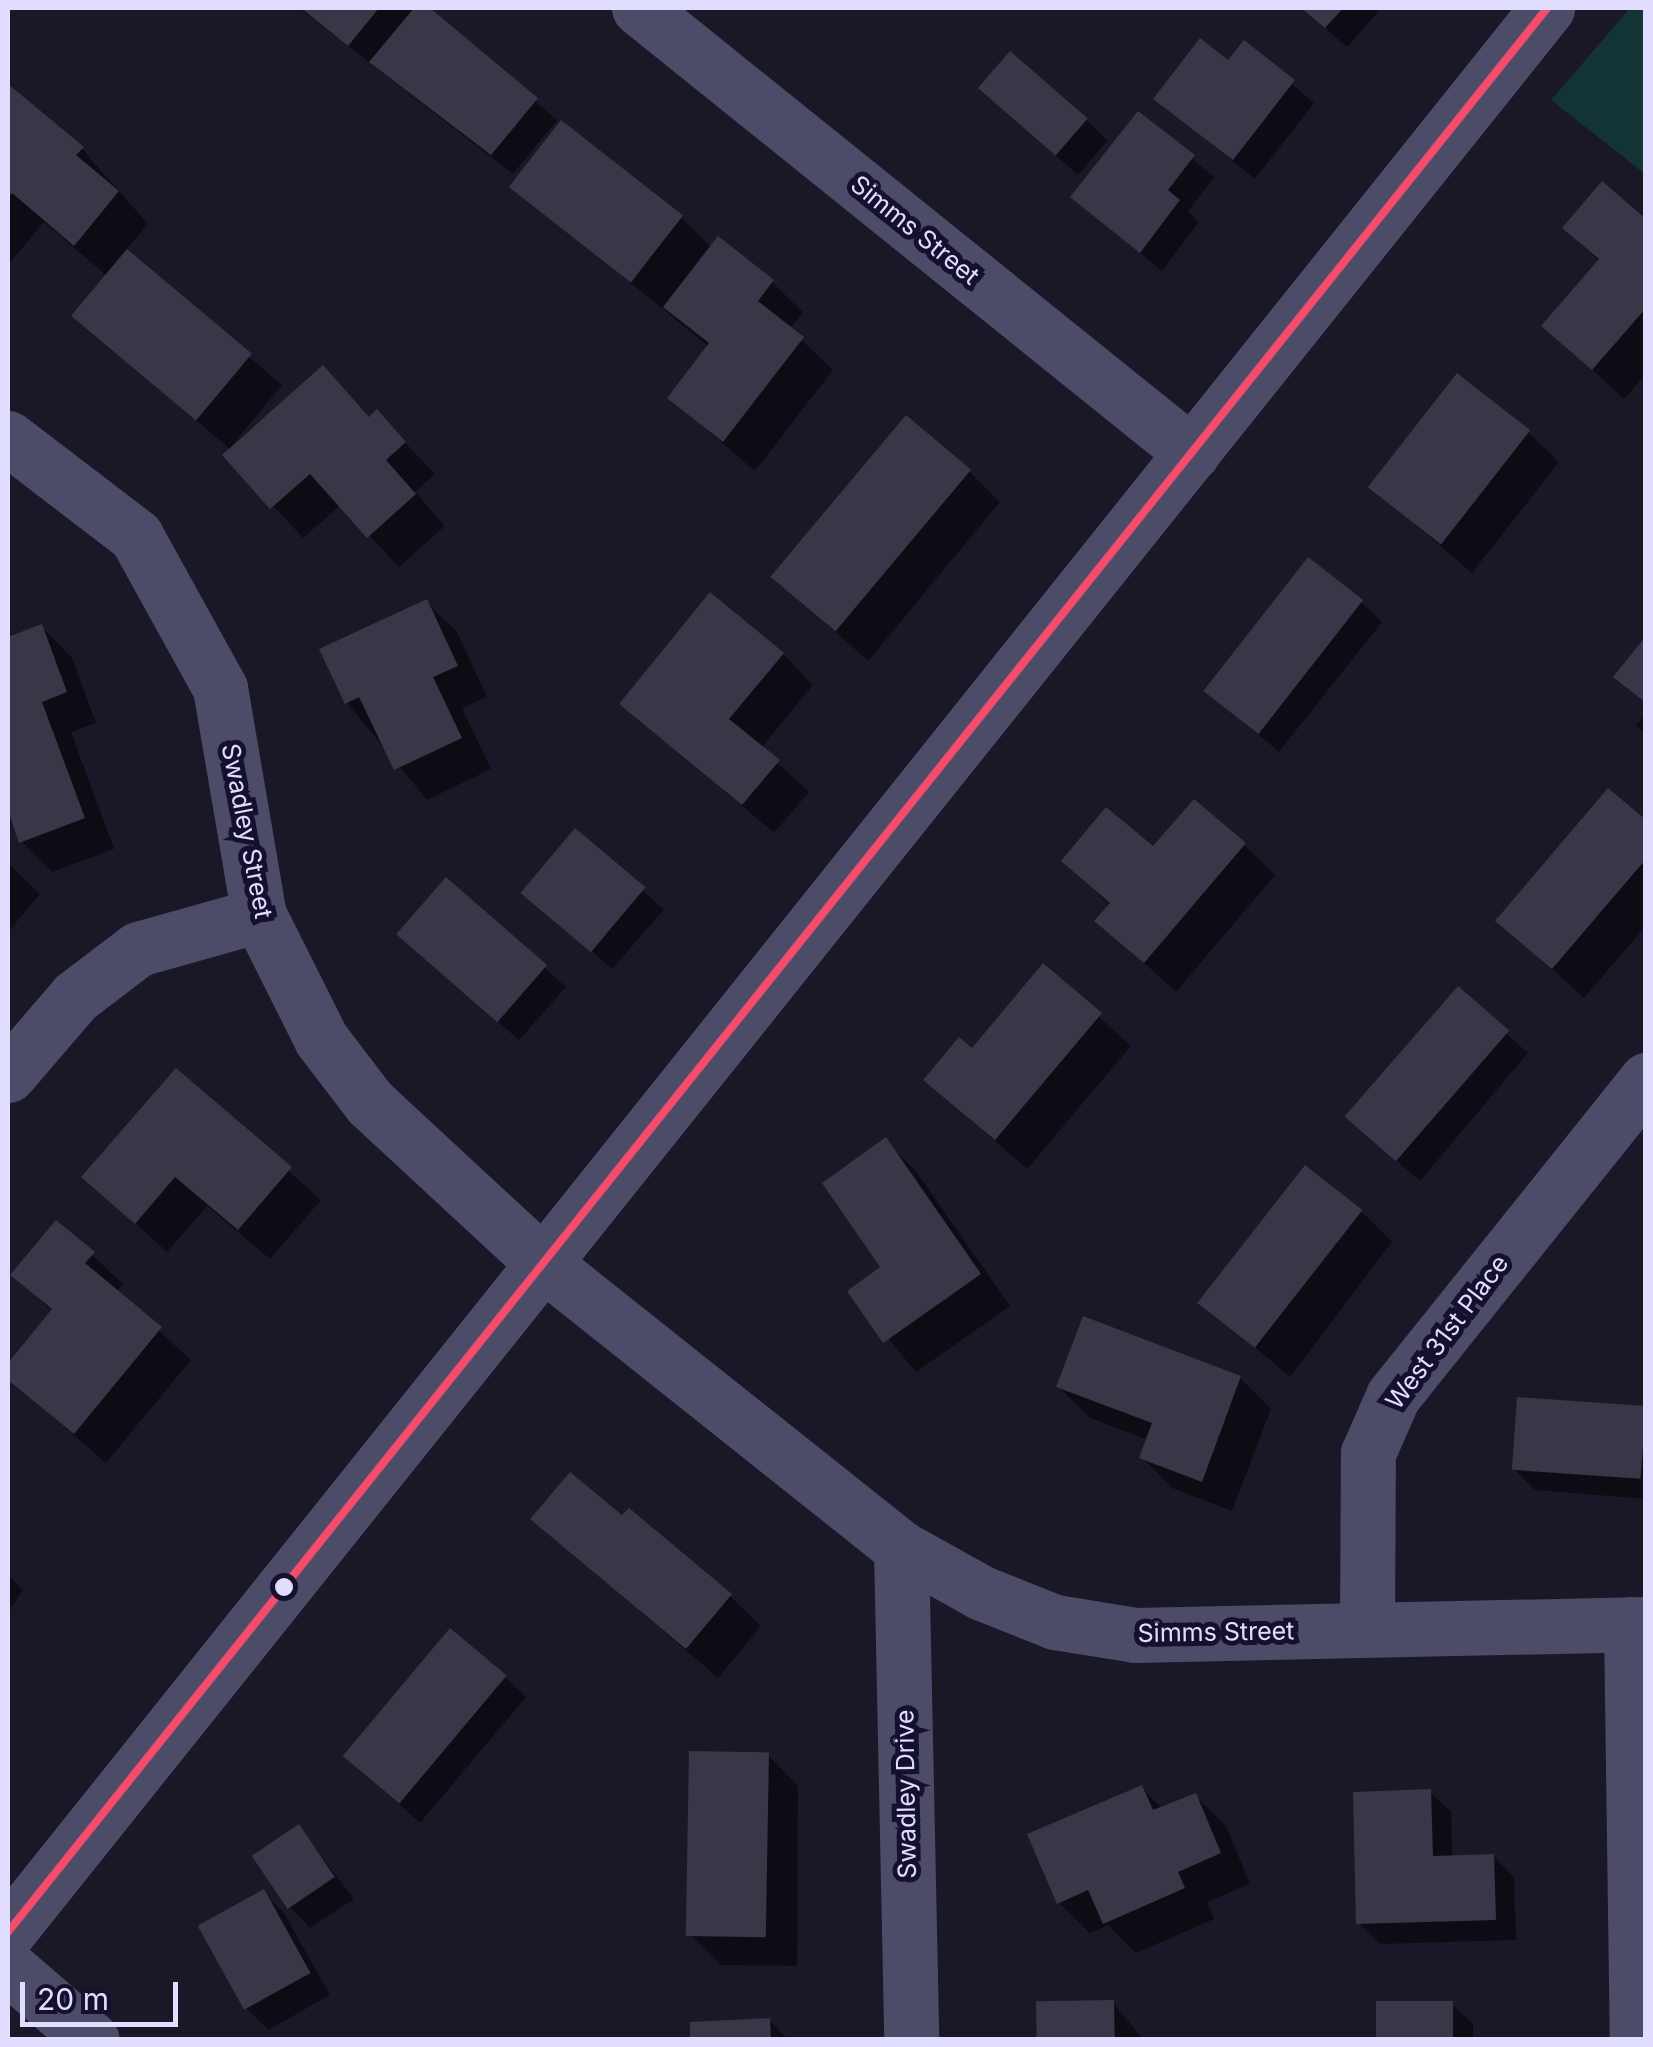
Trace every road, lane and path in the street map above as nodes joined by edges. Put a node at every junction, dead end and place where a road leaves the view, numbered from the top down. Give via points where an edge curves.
1 (639, 8) edge
2 (1547, 8) edge
3 (8, 438) edge
4 (1192, 453) junction
5 (259, 915) junction
6 (8, 1075) edge
7 (1646, 1080) edge
8 (544, 1264) junction
9 (901, 1548) junction
10 (1638, 1624) edge
11 (1367, 1628) junction
12 (8, 1932) edge
13 (8, 1968) edge
14 (92, 2040) edge
15 (911, 2040) edge
16 (1637, 2040) edge

1 - 4 street, Simms Street
2 - 4 street
3 - 5 street, Swadley Street via 136,536 220,688
4 - 8 street
5 - 6 street via 138,949 75,997
5 - 8 street, Swadley Street via 320,1039 370,1103
7 - 11 street, West 31st Place via 1392,1396 1368,1453
8 - 9 street, Simms Street
8 - 12 street
9 - 11 street, Simms Street via 982,1594 1055,1622 1135,1635
9 - 15 street, Swadley Drive
10 - 11 street, Simms Street
10 - 16 street
13 - 14 street

